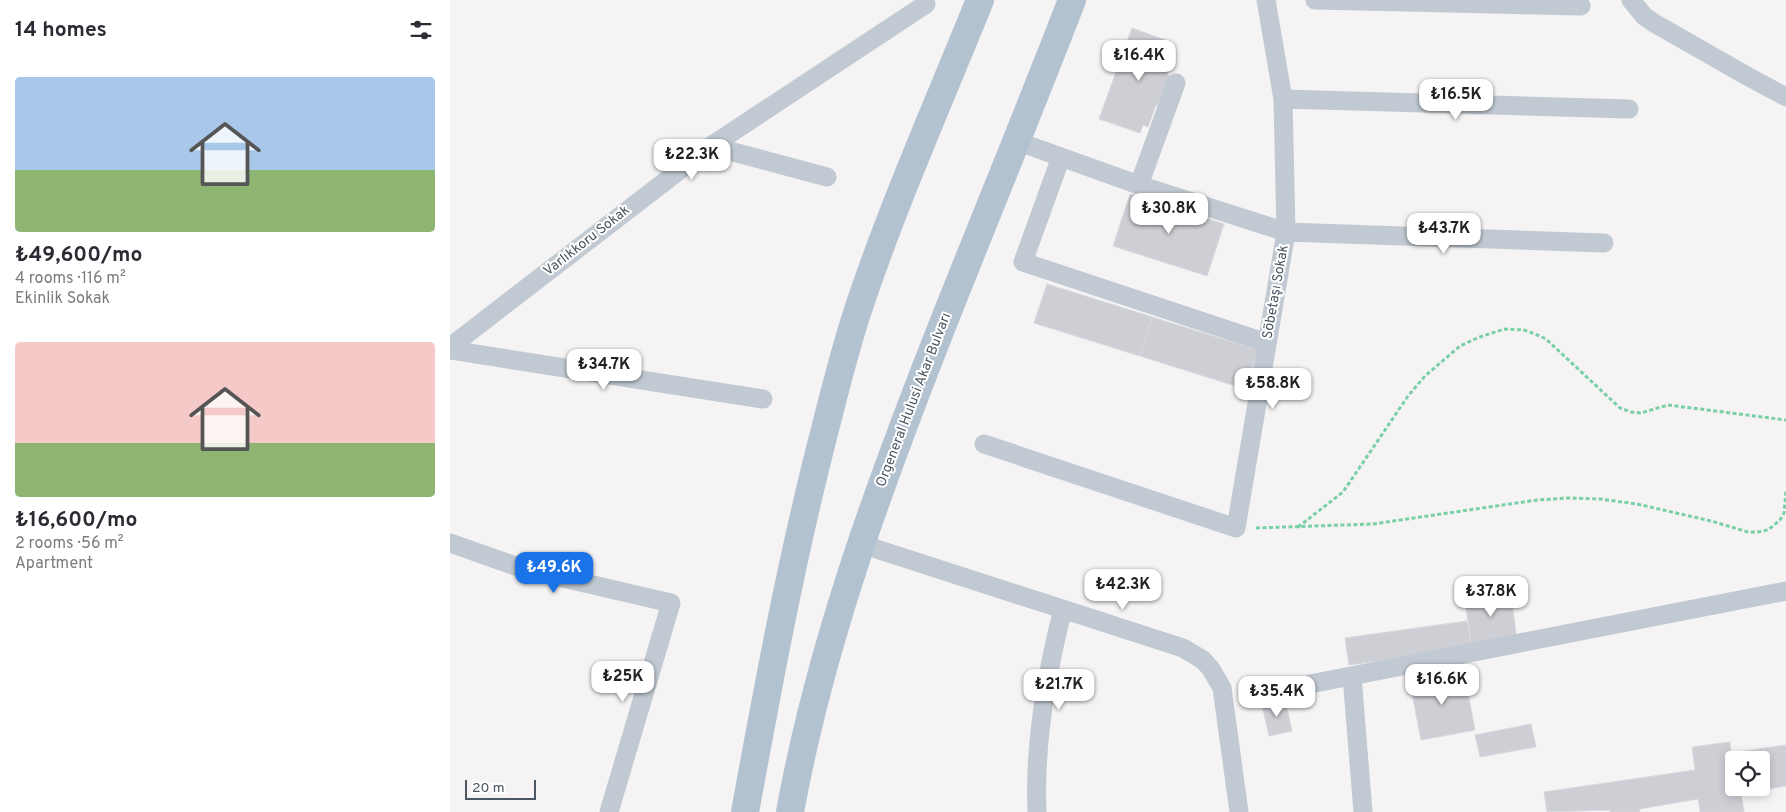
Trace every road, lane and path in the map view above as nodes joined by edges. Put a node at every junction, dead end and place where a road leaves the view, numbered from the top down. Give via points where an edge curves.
1 (980, 0) edge
2 (1072, 0) edge
3 (1266, 0) edge
4 (1315, 0) edge
5 (1631, 0) edge
6 (926, 4) dead end
7 (1581, 6) dead end
8 (1176, 84) dead end
9 (1786, 97) edge
10 (1283, 99) junction
11 (1629, 109) dead end
12 (1016, 141) junction
13 (711, 146) junction
14 (1061, 157) junction
15 (827, 178) dead end
16 (1139, 185) junction
17 (1286, 232) junction
18 (1604, 243) dead end
19 (1267, 343) junction
20 (450, 349) edge
21 (763, 399) dead end
22 (1786, 420) edge
23 (984, 444) dead end
24 (1786, 491) edge
25 (1298, 527) junction
26 (1236, 528) junction
27 (450, 542) edge
28 (861, 544) junction
29 (1786, 591) edge
30 (1062, 609) junction
31 (1352, 676) junction
32 (1310, 684) dead end
33 (608, 812) edge
34 (745, 812) edge
35 (790, 812) edge
36 (1037, 812) edge
37 (1239, 812) edge
38 (1364, 812) edge

1 - 34 main road via 883,238 848,343 786,595
2 - 12 main road, Orgeneral Hulusi Akar Bulvarı
3 - 10 street, Söbetaşı Sokak
4 - 7 street
5 - 9 street via 1654,23
6 - 13 street, Varlıkkoru Sokak
8 - 16 street
10 - 11 street
10 - 17 street, Söbetaşı Sokak
12 - 14 street
12 - 28 main road, Orgeneral Hulusi Akar Bulvarı via 903,426
13 - 15 street
13 - 20 street, Varlıkkoru Sokak
14 - 16 street
14 - 19 street via 1023,262
16 - 17 street
17 - 18 street
17 - 19 street, Söbetaşı Sokak
19 - 26 street, Söbetaşı Sokak
20 - 21 street
22 - 25 path via 1668,405 1641,413 1630,412 1620,408 1546,339 1524,330 1499,330 1460,346 1425,376 1343,492
23 - 26 street
24 - 25 path via 1780,520 1768,530 1758,532 1637,504 1568,498 1373,524
25 - 26 path
27 - 33 street via 524,570 671,603
28 - 30 street
28 - 35 main road, Orgeneral Hulusi Akar Bulvarı via 824,670
29 - 31 street
30 - 36 street via 1041,721
30 - 37 street via 1183,648 1194,653 1211,669 1222,688
31 - 32 street
31 - 38 street

